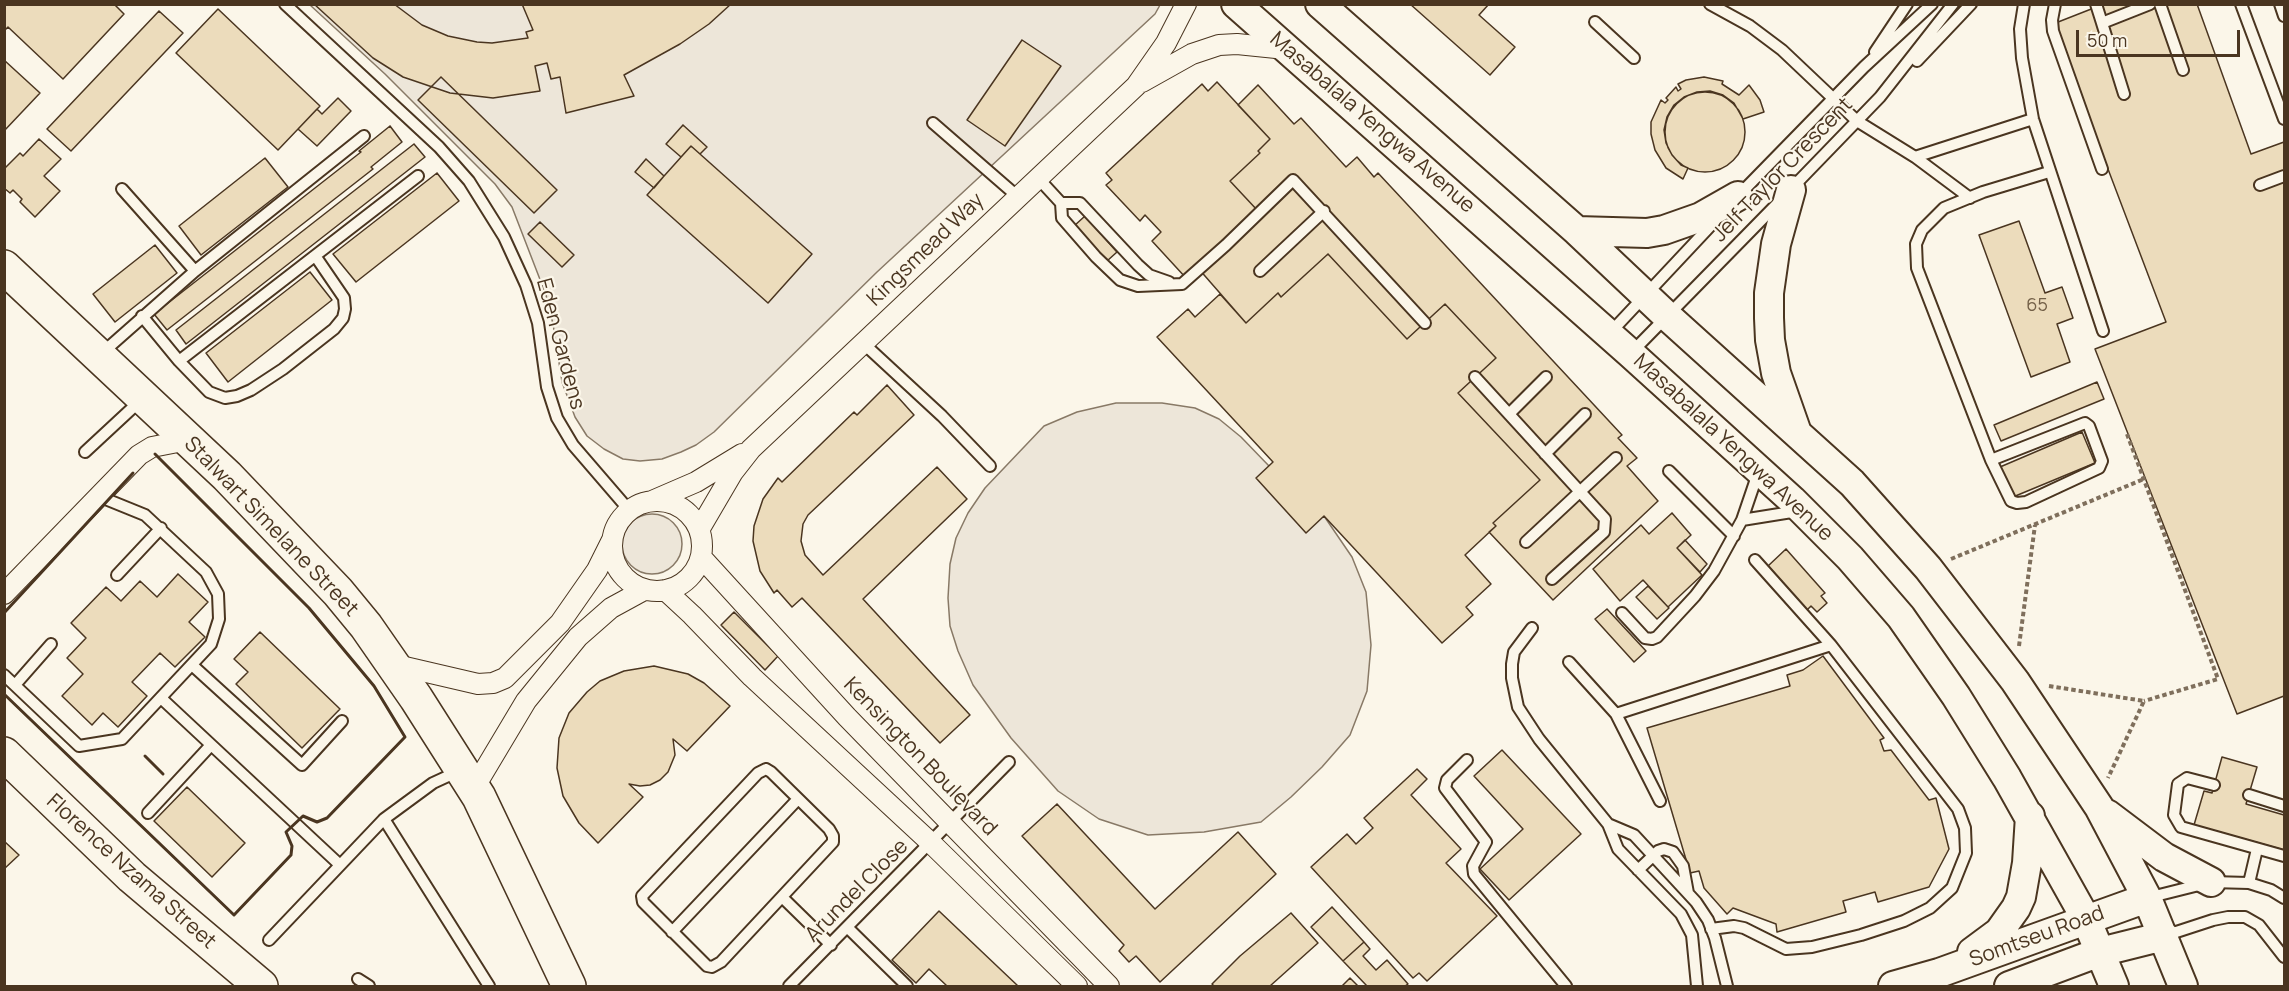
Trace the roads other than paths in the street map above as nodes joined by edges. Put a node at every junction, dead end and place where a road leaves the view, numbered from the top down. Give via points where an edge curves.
1 (285, 4) edge
2 (1186, 4) edge
3 (1236, 4) edge
4 (1320, 4) edge
5 (1710, 4) edge
6 (1907, 4) edge
7 (1932, 4) edge
8 (1953, 4) edge
9 (1971, 4) edge
10 (2024, 4) edge
11 (2055, 4) edge
12 (2096, 4) edge
13 (2150, 4) edge
14 (2160, 4) edge
15 (2241, 4) edge
16 (2280, 4) edge
17 (2284, 16) edge
18 (1595, 22) dead end
19 (2102, 23) junction
20 (1289, 50) junction
21 (1634, 58) dead end
22 (1864, 67) junction
23 (2183, 70) dead end
24 (1136, 86) junction
25 (2124, 94) dead end
26 (1880, 97) junction
27 (1834, 99) junction
28 (2033, 118) junction
29 (2284, 119) edge
30 (1857, 121) junction
31 (933, 123) dead end
32 (364, 136) dead end
33 (1915, 157) junction
34 (2102, 169) dead end
35 (2049, 172) junction
36 (418, 176) dead end
37 (2284, 176) edge
38 (1038, 178) junction
39 (2260, 185) dead end
40 (122, 189) dead end
41 (1791, 190) junction
42 (1017, 196) junction
43 (1738, 196) junction
44 (1970, 198) junction
45 (1061, 203) junction
46 (1324, 211) junction
47 (1577, 231) junction
48 (316, 257) junction
49 (4, 267) edge
50 (195, 271) junction
51 (1260, 271) dead end
52 (1175, 285) junction
53 (1646, 294) junction
54 (142, 316) junction
55 (1667, 316) junction
56 (1425, 323) dead end
57 (2103, 331) dead end
58 (1609, 334) junction
59 (863, 343) junction
60 (1631, 354) junction
61 (99, 356) junction
62 (179, 361) junction
63 (1475, 377) dead end
64 (1546, 377) dead end
65 (144, 398) junction
66 (1509, 414) junction
67 (1586, 414) dead end
68 (1798, 435) junction
69 (189, 440) junction
70 (751, 449) junction
71 (85, 452) dead end
72 (1545, 454) junction
73 (1616, 458) dead end
74 (1991, 460) junction
75 (990, 466) dead end
76 (1759, 470) junction
77 (1670, 471) dead end
78 (1580, 491) junction
79 (100, 494) junction
80 (652, 501) junction
81 (629, 510) junction
82 (1803, 510) junction
83 (1742, 520) junction
84 (162, 528) junction
85 (699, 530) junction
86 (1734, 536) junction
87 (612, 540) junction
88 (1526, 542) dead end
89 (701, 557) junction
90 (1755, 560) dead end
91 (117, 575) dead end
92 (1552, 579) dead end
93 (644, 590) junction
94 (665, 590) junction
95 (4, 594) edge
96 (1622, 613) dead end
97 (1532, 628) dead end
98 (51, 644) dead end
99 (1831, 645) junction
100 (1569, 662) dead end
101 (392, 664) junction
102 (192, 665) junction
103 (4, 675) edge
104 (15, 685) junction
105 (161, 698) junction
106 (1617, 714) junction
107 (342, 721) dead end
108 (211, 745) junction
109 (4, 754) edge
110 (1467, 760) dead end
111 (1009, 762) dead end
112 (468, 779) junction
113 (2214, 785) dead end
114 (2249, 795) dead end
115 (798, 799) junction
116 (1660, 801) dead end
117 (2097, 805) junction
118 (2284, 806) edge
119 (148, 813) dead end
120 (2030, 816) junction
121 (384, 819) junction
122 (951, 822) junction
123 (1608, 824) junction
124 (931, 843) junction
125 (2257, 849) junction
126 (1652, 855) junction
127 (2284, 856) edge
128 (340, 865) junction
129 (1638, 870) junction
130 (2211, 882) junction
131 (2250, 883) junction
132 (1688, 893) junction
133 (782, 897) junction
134 (2147, 898) junction
135 (2284, 898) edge
136 (2086, 919) junction
137 (848, 928) junction
138 (1711, 929) junction
139 (672, 932) junction
140 (2164, 936) junction
141 (270, 940) dead end
142 (831, 945) junction
143 (2100, 952) junction
144 (2284, 957) edge
145 (358, 979) dead end
146 (1896, 986) edge
147 (261, 987) edge
148 (369, 987) edge
149 (489, 987) edge
150 (569, 987) edge
151 (789, 987) edge
152 (907, 987) edge
153 (1077, 987) edge
154 (1109, 987) edge
155 (1566, 987) edge
156 (1697, 987) edge
157 (1727, 987) edge
158 (2009, 987) edge
159 (2114, 987) edge
160 (2183, 987) edge

1 - 81 lane, Eden Gardens via 439,147 469,181 504,237 526,285 538,323 547,387 557,418 573,445
2 - 24 street, Kingsmead Way via 1166,43
3 - 20 main road, Masabalala Yengwa Avenue
4 - 47 main road
5 - 27 lane via 1774,44
6 - 22 lane
7 - 22 lane, Jelf Taylor Crescent
8 - 26 lane, Jelf Taylor Crescent
9 - 26 lane
10 - 28 lane via 2020,29 2022,58
11 - 34 lane via 2053,31
12 - 19 lane
13 - 19 lane
14 - 23 lane
15 - 29 lane
16 - 17 lane
18 - 21 lane
19 - 25 lane
20 - 24 street, Kingsmead Way via 1220,45 1192,54
20 - 58 main road, Masabalala Yengwa Avenue
22 - 27 lane, Jelf Taylor Crescent
24 - 38 street, Kingsmead Way
26 - 30 lane, Jelf Taylor Crescent
27 - 30 lane
27 - 43 lane, Jelf Taylor Crescent
28 - 33 lane
28 - 35 lane
30 - 33 lane
30 - 41 lane, Jelf Taylor Crescent
31 - 42 lane
32 - 50 lane
33 - 44 lane
35 - 44 lane
35 - 57 lane
36 - 48 lane
37 - 39 lane
38 - 42 street, Kingsmead Way
38 - 45 lane
40 - 50 lane
41 - 55 lane, Jelf Taylor Crescent
41 - 68 main road via 1774,255 1769,318 1776,373
42 - 59 street, Kingsmead Way
43 - 47 main road via 1701,217 1664,230
43 - 53 lane, Jelf Taylor Crescent
44 - 74 lane via 1944,208 1922,230 1915,255
45 - 52 lane via 1080,202 1149,274
45 - 52 lane via 1062,218 1120,280 1138,286
46 - 51 lane
46 - 52 lane via 1293,180 1190,278
46 - 56 lane
47 - 53 main road
48 - 62 lane
48 - 62 lane via 344,297 344,318 283,369 251,390 225,398 209,392
49 - 61 highway, Stalwart Simelane Street
50 - 54 lane
53 - 55 main road
53 - 58 lane, Jelf Taylor Crescent
54 - 61 lane
54 - 62 lane
55 - 60 lane, Jelf Taylor Crescent
55 - 68 main road
58 - 60 main road, Masabalala Yengwa Avenue
59 - 70 street, Kingsmead Way
59 - 75 lane
60 - 76 main road, Masabalala Yengwa Avenue
61 - 65 highway, Stalwart Simelane Street
63 - 66 lane
64 - 66 lane
65 - 69 highway, Stalwart Simelane Street
65 - 71 lane
66 - 72 lane
67 - 72 lane
68 - 117 main road via 1852,483 1928,568 2015,681
69 - 79 street via 153,447 139,455
69 - 101 highway, Stalwart Simelane Street via 338,592
70 - 80 street, Kingsmead Way via 696,482
70 - 85 street, Kingsmead Way
72 - 78 lane
73 - 78 lane
74 - 74 lane via 2085,423 2102,461 2099,468 2017,503 2007,495
76 - 82 main road, Masabalala Yengwa Avenue
76 - 83 lane
77 - 86 lane
78 - 88 lane
78 - 92 lane via 1605,519 1604,532
79 - 84 lane via 146,515
79 - 95 street
80 - 81 street
80 - 85 street via 680,507 694,519
81 - 87 street via 621,518
82 - 83 lane
82 - 120 main road, Masabalala Yengwa Avenue via 1901,617 1956,696
83 - 86 lane
84 - 91 lane
84 - 102 lane via 206,572 218,594 219,619 211,645
85 - 89 street
86 - 96 lane via 1714,572 1657,637 1645,638
87 - 93 street via 612,552 621,573
87 - 101 street via 597,570 560,623 505,678 478,684
89 - 94 street via 688,579
89 - 122 street, Kensington Boulevard via 810,679
90 - 99 lane
93 - 94 street
93 - 112 street via 611,608 578,637
94 - 124 street
97 - 123 lane via 1514,652 1512,678 1518,706 1539,739
98 - 104 lane
99 - 106 lane
99 - 138 lane via 1958,809 1965,828 1966,853 1953,888 1930,908 1904,921 1812,947 1786,949 1734,926
100 - 106 lane
101 - 112 highway, Stalwart Simelane Street
102 - 105 lane
102 - 107 lane via 302,765
103 - 104 lane
104 - 105 lane via 79,746 122,740
105 - 108 lane
106 - 116 lane
108 - 119 lane
108 - 128 lane
109 - 147 highway, Florence Nzama Street via 132,877
110 - 155 lane via 1444,788 1486,842 1473,866 1474,874
111 - 122 lane, Arundel Close
112 - 121 lane via 433,783
112 - 150 highway, Stalwart Simelane Street
113 - 125 lane via 2181,780 2174,815 2177,822 2187,830
114 - 118 lane
115 - 133 lane via 829,829 833,842
115 - 139 lane
115 - 139 lane via 771,772 766,769 758,773 642,896 643,902
117 - 130 main road via 2164,857
117 - 134 main road
120 - 136 main road, Masabalala Yengwa Avenue
120 - 146 main road via 2025,881 2007,921 1970,953
121 - 128 lane
121 - 149 lane
122 - 124 lane, Arundel Close
122 - 154 street, Kensington Boulevard
123 - 126 lane via 1629,832
123 - 129 lane via 1618,849
124 - 137 lane, Arundel Close
124 - 153 street
125 - 127 lane
125 - 131 lane
126 - 129 lane
126 - 132 lane
126 - 132 lane via 1664,849 1679,858
128 - 141 lane
129 - 156 lane via 1681,914 1692,935
130 - 131 lane
130 - 134 lane
131 - 135 lane
132 - 138 lane
133 - 139 lane via 712,967 703,964
133 - 142 lane
134 - 136 main road, Somtseu Road
134 - 140 main road
136 - 143 main road, Masabalala Yengwa Avenue
136 - 146 main road, Somtseu Road
137 - 142 lane, Arundel Close
137 - 152 lane
138 - 157 lane
140 - 143 main road, Somtseu Road
140 - 144 lane via 2213,920 2245,917 2259,925
140 - 160 main road
142 - 151 lane, Arundel Close
143 - 158 main road, Somtseu Road
143 - 159 main road, Masabalala Yengwa Avenue
145 - 148 lane

